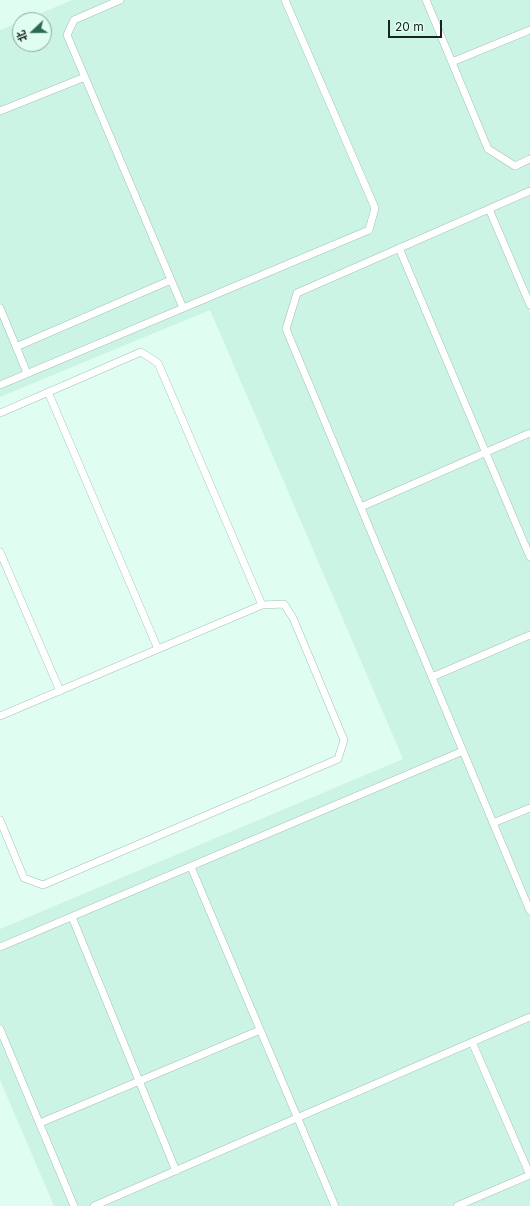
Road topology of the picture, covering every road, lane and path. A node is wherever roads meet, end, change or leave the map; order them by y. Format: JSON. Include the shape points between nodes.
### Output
{"nodes":[{"id":1,"x":120,"y":0,"type":"edge"},
{"id":2,"x":285,"y":0,"type":"edge"},
{"id":3,"x":426,"y":0,"type":"edge"},
{"id":4,"x":530,"y":30,"type":"edge"},
{"id":5,"x":452,"y":62,"type":"junction"},
{"id":6,"x":85,"y":77,"type":"junction"},
{"id":7,"x":0,"y":111,"type":"edge"},
{"id":8,"x":530,"y":160,"type":"edge"},
{"id":9,"x":530,"y":190,"type":"edge"},
{"id":10,"x":489,"y":209,"type":"junction"},
{"id":11,"x":399,"y":248,"type":"junction"},
{"id":12,"x":171,"y":280,"type":"junction"},
{"id":13,"x":530,"y":305,"type":"edge"},
{"id":14,"x":0,"y":308,"type":"edge"},
{"id":15,"x":183,"y":308,"type":"junction"},
{"id":16,"x":16,"y":347,"type":"junction"},
{"id":17,"x":27,"y":373,"type":"junction"},
{"id":18,"x":0,"y":384,"type":"edge"},
{"id":19,"x":48,"y":392,"type":"junction"},
{"id":20,"x":0,"y":413,"type":"edge"},
{"id":21,"x":530,"y":433,"type":"edge"},
{"id":22,"x":486,"y":453,"type":"junction"},
{"id":23,"x":361,"y":507,"type":"junction"},
{"id":24,"x":0,"y":552,"type":"edge"},
{"id":25,"x":530,"y":557,"type":"edge"},
{"id":26,"x":262,"y":605,"type":"junction"},
{"id":27,"x":530,"y":635,"type":"edge"},
{"id":28,"x":158,"y":649,"type":"junction"},
{"id":29,"x":432,"y":677,"type":"junction"},
{"id":30,"x":60,"y":691,"type":"junction"},
{"id":31,"x":0,"y":716,"type":"edge"},
{"id":32,"x":463,"y":751,"type":"junction"},
{"id":33,"x":530,"y":808,"type":"edge"},
{"id":34,"x":0,"y":820,"type":"edge"},
{"id":35,"x":493,"y":823,"type":"junction"},
{"id":36,"x":191,"y":867,"type":"junction"},
{"id":37,"x":530,"y":911,"type":"edge"},
{"id":38,"x":72,"y":917,"type":"junction"},
{"id":39,"x":0,"y":948,"type":"edge"},
{"id":40,"x":530,"y":1017,"type":"edge"},
{"id":41,"x":0,"y":1029,"type":"edge"},
{"id":42,"x":260,"y":1030,"type":"junction"},
{"id":43,"x":472,"y":1042,"type":"junction"},
{"id":44,"x":139,"y":1081,"type":"junction"},
{"id":45,"x":40,"y":1123,"type":"junction"},
{"id":46,"x":176,"y":1171,"type":"junction"},
{"id":47,"x":530,"y":1175,"type":"edge"},
{"id":48,"x":74,"y":1206,"type":"edge"},
{"id":49,"x":94,"y":1206,"type":"edge"},
{"id":50,"x":335,"y":1206,"type":"edge"},
{"id":51,"x":457,"y":1206,"type":"edge"}],
"edges":[{"from":1,"to":6,"type":"lane","via":[[74,20],[67,35]]},
{"from":2,"to":15,"type":"lane","via":[[375,208],[369,230]]},
{"from":3,"to":5,"type":"lane"},
{"from":4,"to":5,"type":"lane"},
{"from":5,"to":8,"type":"lane","via":[[488,149],[515,166]]},
{"from":6,"to":7,"type":"lane"},
{"from":6,"to":12,"type":"lane"},
{"from":9,"to":10,"type":"lane"},
{"from":10,"to":11,"type":"lane"},
{"from":10,"to":13,"type":"lane"},
{"from":11,"to":22,"type":"lane"},
{"from":11,"to":23,"type":"lane","via":[[296,293],[286,328]]},
{"from":12,"to":15,"type":"lane"},
{"from":12,"to":16,"type":"lane"},
{"from":14,"to":16,"type":"lane"},
{"from":15,"to":17,"type":"lane"},
{"from":16,"to":17,"type":"lane"},
{"from":17,"to":18,"type":"lane"},
{"from":19,"to":20,"type":"lane"},
{"from":19,"to":26,"type":"lane","via":[[141,352],[158,363]]},
{"from":19,"to":28,"type":"lane"},
{"from":21,"to":22,"type":"lane"},
{"from":22,"to":23,"type":"lane"},
{"from":22,"to":25,"type":"lane"},
{"from":23,"to":29,"type":"lane"},
{"from":24,"to":30,"type":"lane"},
{"from":26,"to":28,"type":"lane"},
{"from":26,"to":34,"type":"lane","via":[[284,604],[294,618],[344,740],[338,759],[43,885],[24,878]]},
{"from":27,"to":29,"type":"lane"},
{"from":28,"to":30,"type":"lane"},
{"from":29,"to":32,"type":"lane"},
{"from":30,"to":31,"type":"lane"},
{"from":32,"to":35,"type":"lane"},
{"from":32,"to":36,"type":"lane"},
{"from":33,"to":35,"type":"lane"},
{"from":35,"to":37,"type":"lane"},
{"from":36,"to":38,"type":"lane"},
{"from":36,"to":42,"type":"lane"},
{"from":38,"to":39,"type":"lane"},
{"from":38,"to":44,"type":"lane"},
{"from":40,"to":43,"type":"lane"},
{"from":41,"to":45,"type":"lane"},
{"from":42,"to":44,"type":"lane"},
{"from":42,"to":50,"type":"lane"},
{"from":43,"to":46,"type":"lane"},
{"from":43,"to":47,"type":"lane"},
{"from":44,"to":45,"type":"lane"},
{"from":44,"to":46,"type":"lane"},
{"from":45,"to":48,"type":"lane"},
{"from":46,"to":49,"type":"lane"},
{"from":47,"to":51,"type":"lane"}]}
